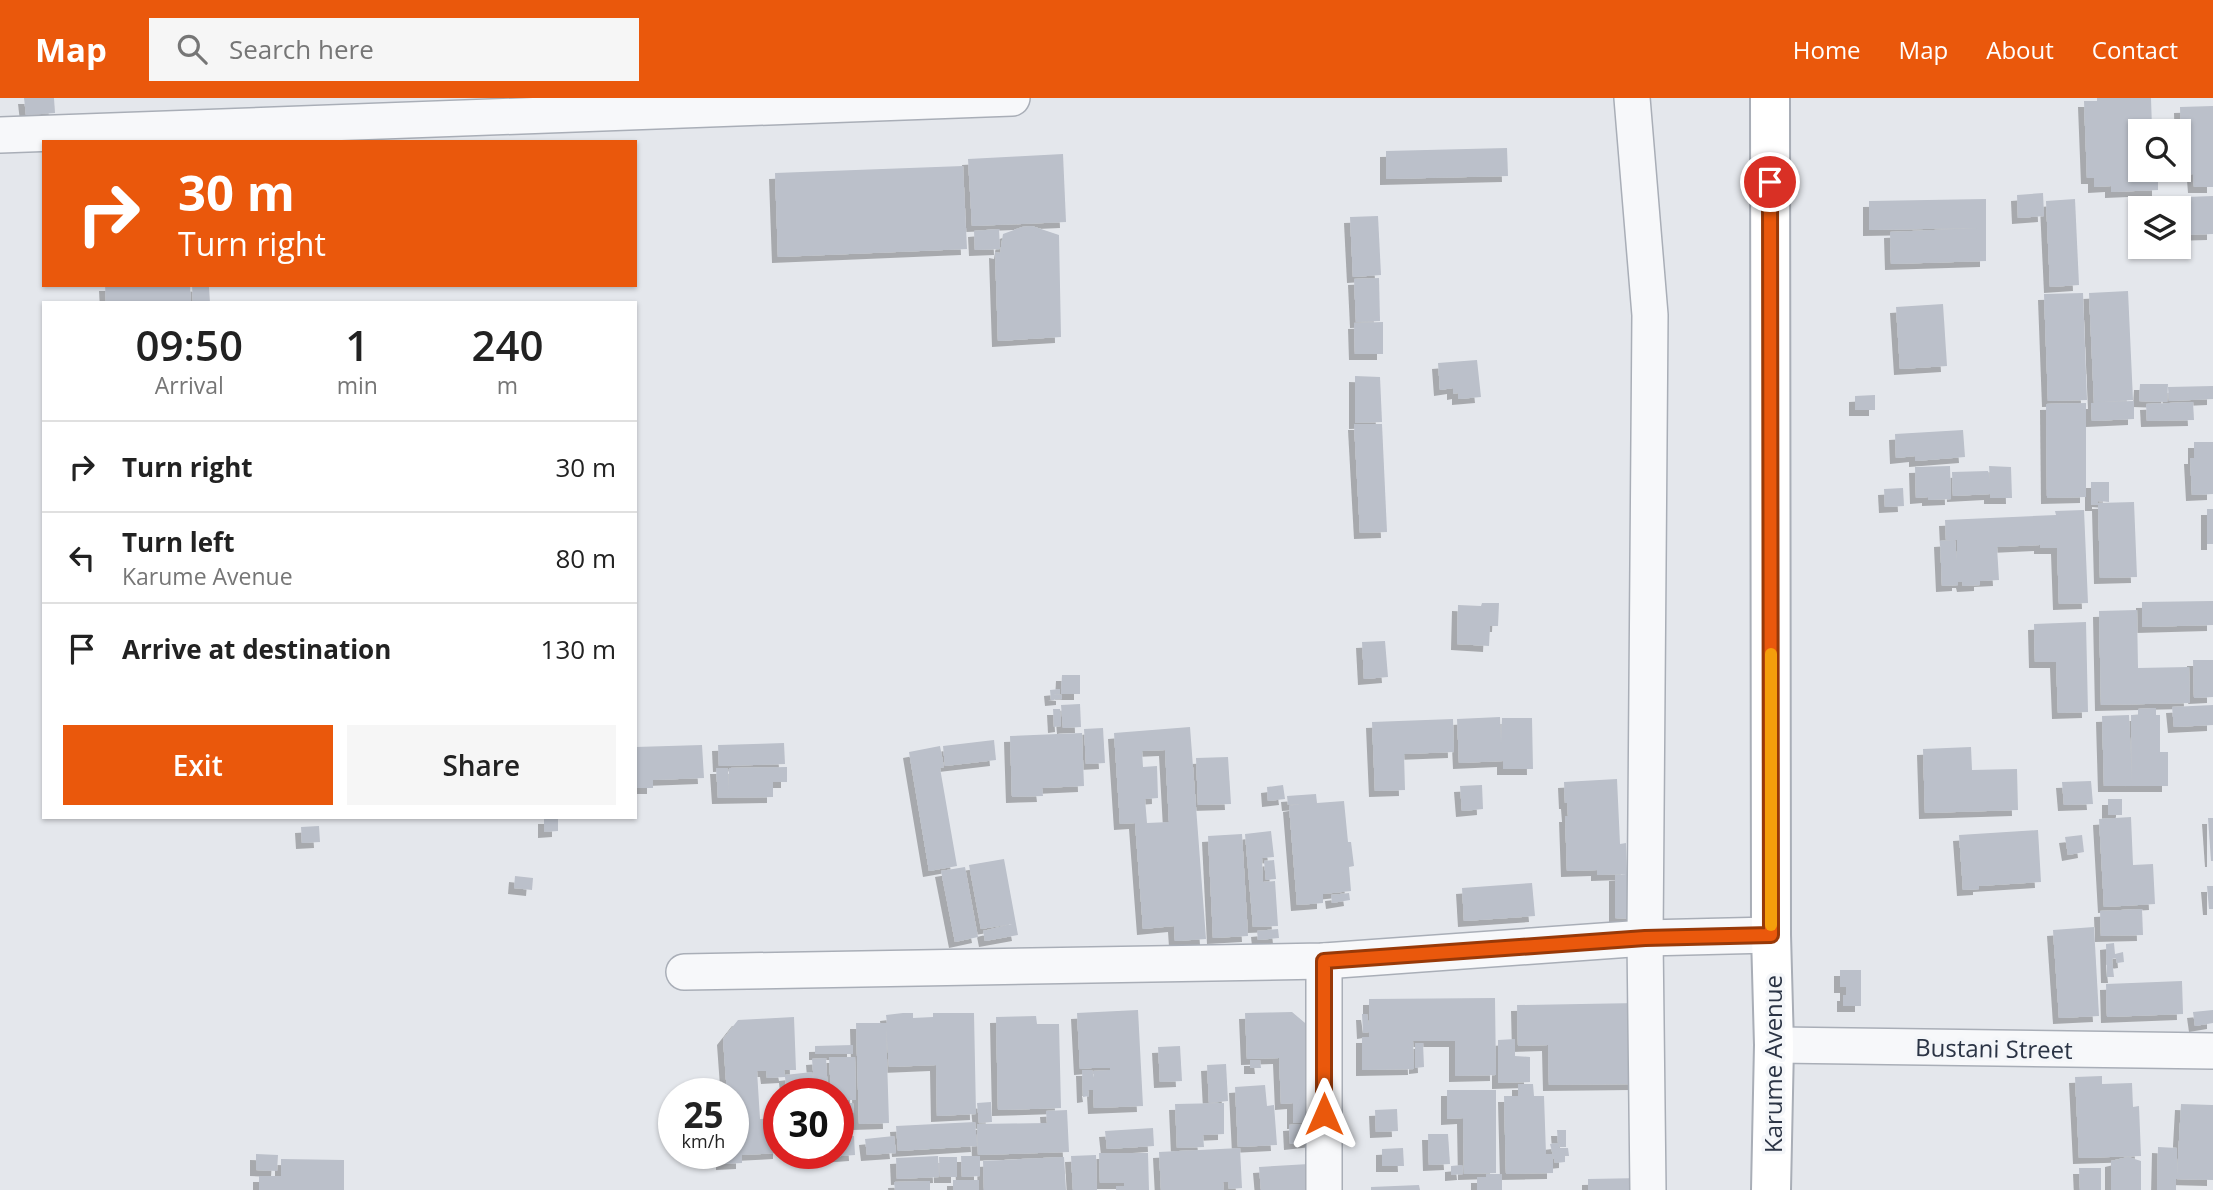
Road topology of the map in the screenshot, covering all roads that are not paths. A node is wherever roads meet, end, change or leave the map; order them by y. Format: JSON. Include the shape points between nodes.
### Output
{"nodes":[{"id":1,"x":1013,"y":98,"type":"edge"},
{"id":2,"x":1632,"y":98,"type":"edge"},
{"id":3,"x":1770,"y":98,"type":"edge"},
{"id":4,"x":0,"y":135,"type":"edge"},
{"id":5,"x":1756,"y":936,"type":"junction"},
{"id":6,"x":1645,"y":938,"type":"junction"},
{"id":7,"x":1324,"y":961,"type":"junction"},
{"id":8,"x":684,"y":972,"type":"dead end"},
{"id":9,"x":1774,"y":1045,"type":"junction"},
{"id":10,"x":2213,"y":1051,"type":"edge"},
{"id":11,"x":1324,"y":1190,"type":"edge"},
{"id":12,"x":1648,"y":1190,"type":"edge"},
{"id":13,"x":1771,"y":1190,"type":"edge"}],
"edges":[{"from":1,"to":4,"type":"street"},
{"from":2,"to":6,"type":"street","via":[[1650,315]]},
{"from":3,"to":5,"type":"main road","name":"Karume Avenue"},
{"from":5,"to":6,"type":"street"},
{"from":5,"to":9,"type":"main road","name":"Karume Avenue"},
{"from":6,"to":7,"type":"street"},
{"from":6,"to":12,"type":"street"},
{"from":7,"to":8,"type":"street"},
{"from":7,"to":11,"type":"street"},
{"from":9,"to":10,"type":"street","name":"Bustani Street"},
{"from":9,"to":13,"type":"main road","name":"Karume Avenue"}]}
